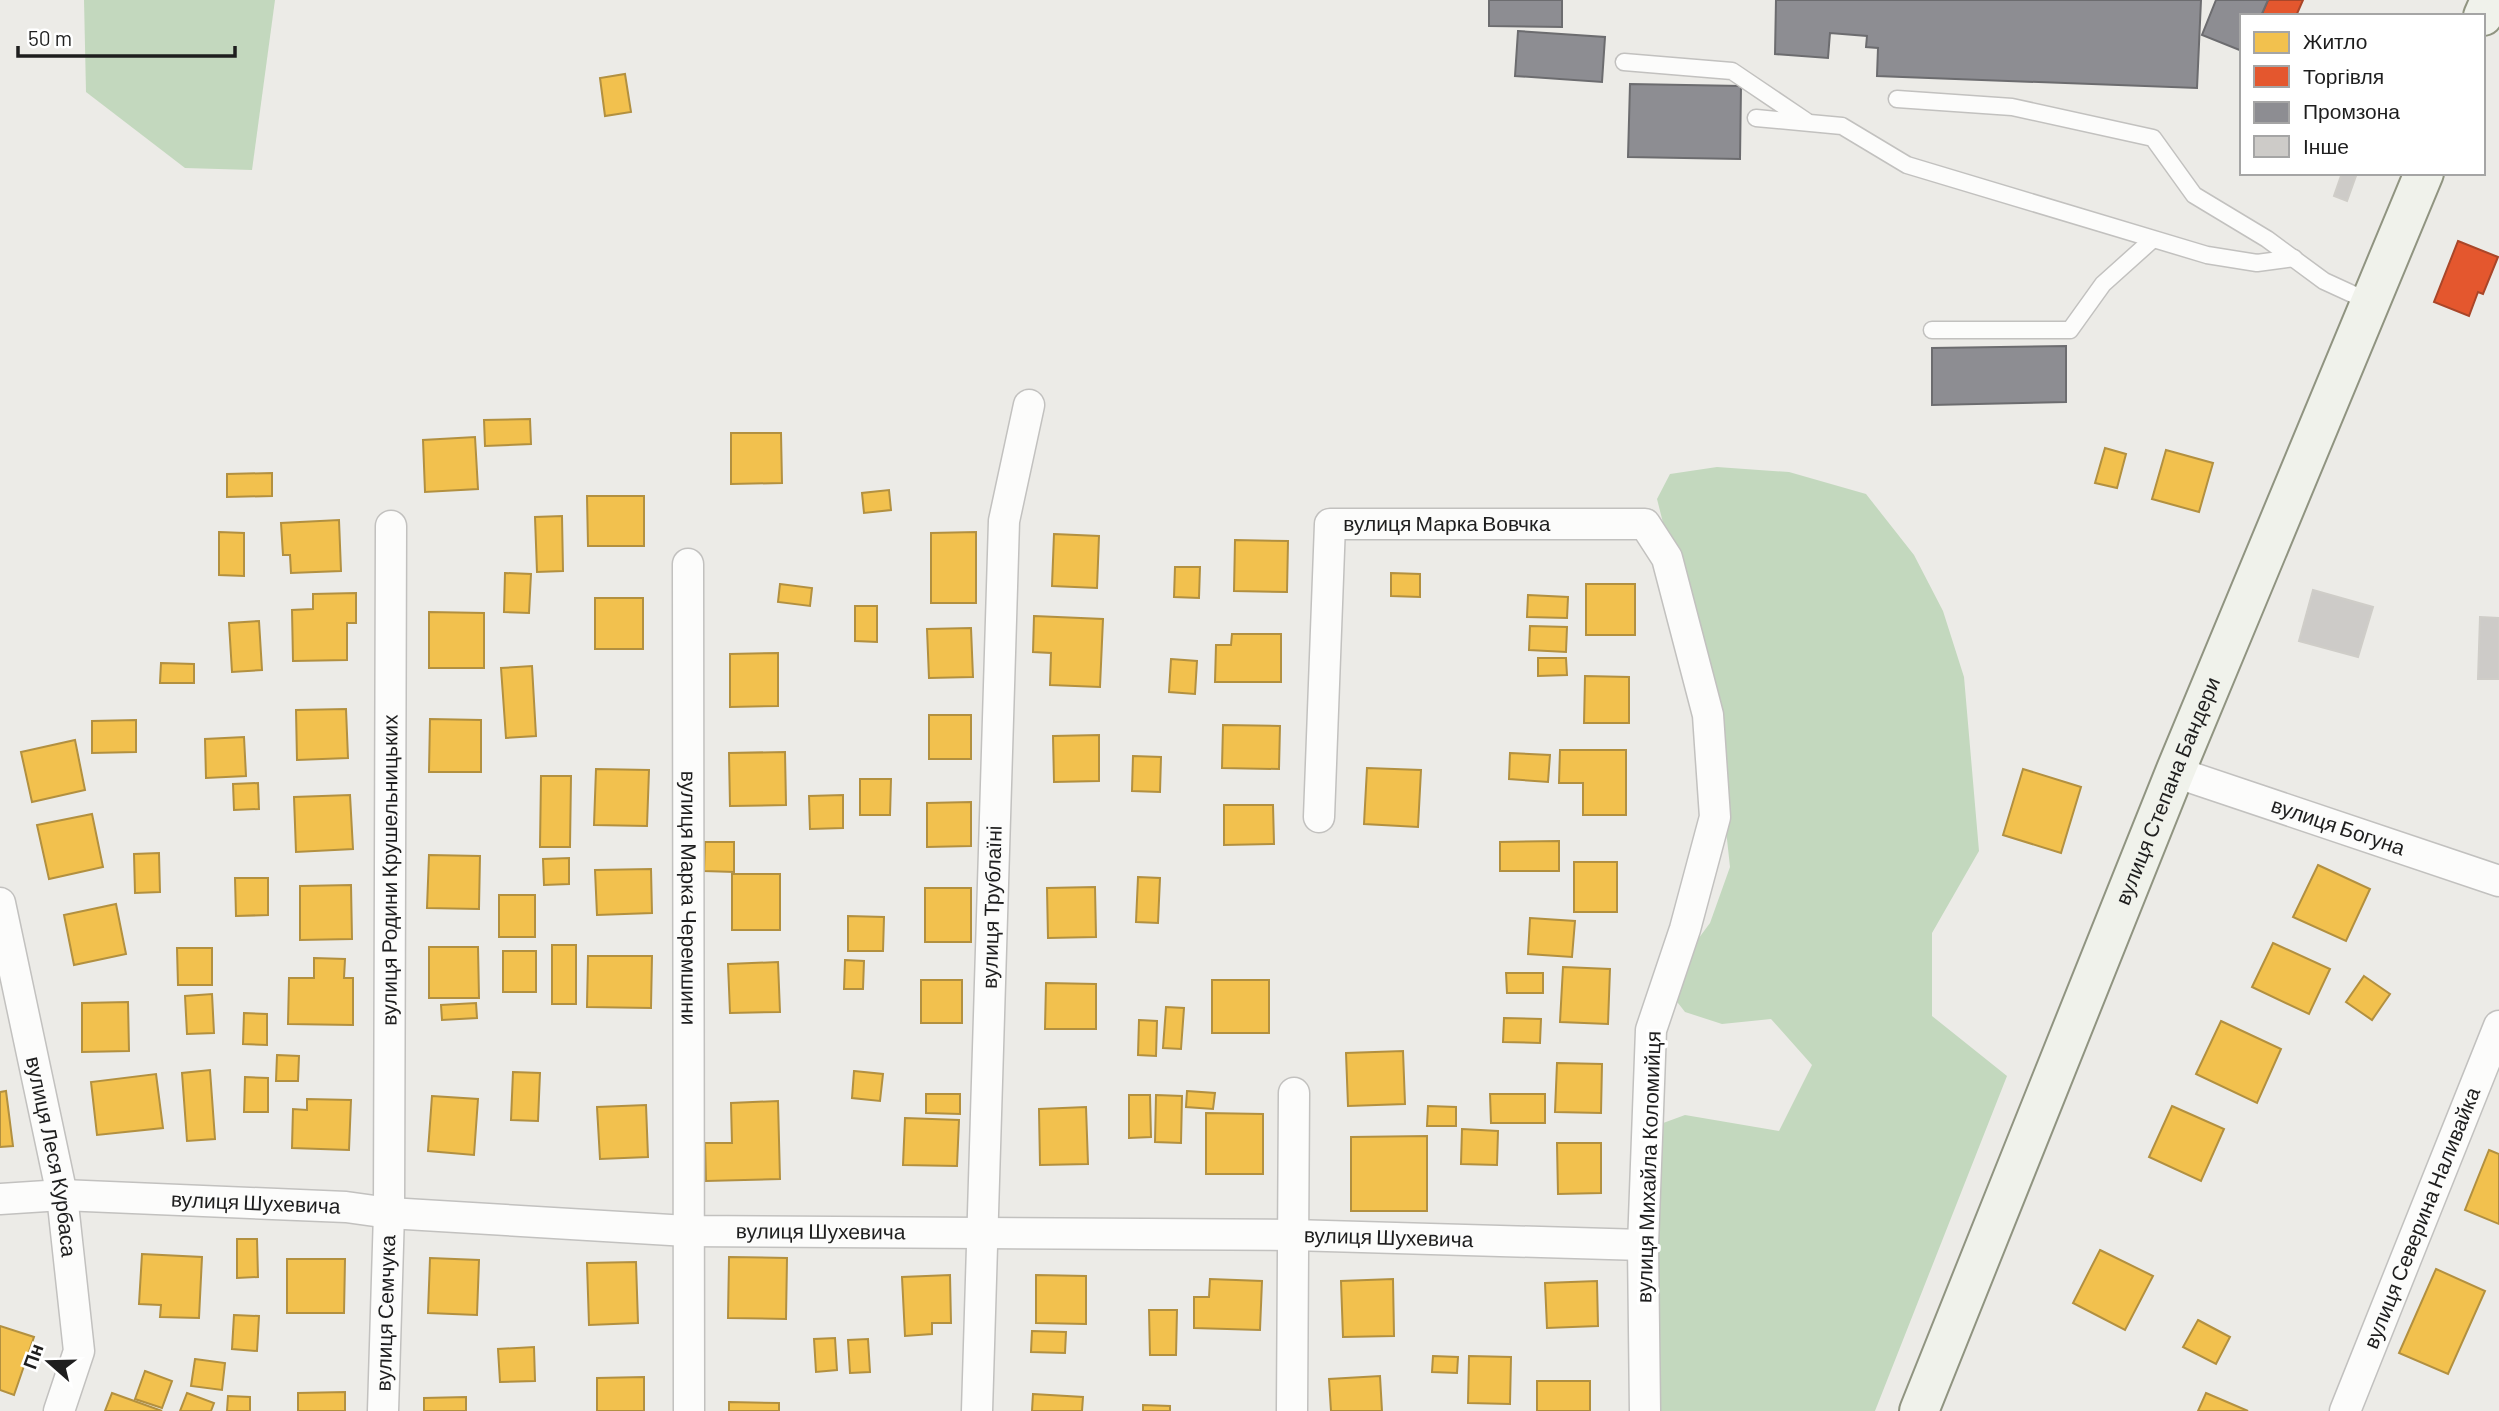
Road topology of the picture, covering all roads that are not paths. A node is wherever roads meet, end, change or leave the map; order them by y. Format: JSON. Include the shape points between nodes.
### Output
{"nodes":[{"id":1,"x":1624,"y":62,"type":"dead end"},
{"id":2,"x":1897,"y":99,"type":"dead end"},
{"id":3,"x":1756,"y":118,"type":"dead end"},
{"id":4,"x":1809,"y":123,"type":"junction"},
{"id":5,"x":2423,"y":175,"type":"edge"},
{"id":6,"x":2152,"y":240,"type":"junction"},
{"id":7,"x":2294,"y":258,"type":"junction"},
{"id":8,"x":2372,"y":303,"type":"junction"},
{"id":9,"x":1931,"y":330,"type":"dead end"},
{"id":10,"x":1029,"y":405,"type":"dead end"},
{"id":11,"x":1646,"y":524,"type":"joint"},
{"id":12,"x":391,"y":526,"type":"dead end"},
{"id":13,"x":688,"y":564,"type":"dead end"},
{"id":14,"x":2175,"y":772,"type":"junction"},
{"id":15,"x":1319,"y":817,"type":"dead end"},
{"id":16,"x":2499,"y":881,"type":"edge"},
{"id":17,"x":0,"y":904,"type":"edge"},
{"id":18,"x":2499,"y":1026,"type":"edge"},
{"id":19,"x":1294,"y":1093,"type":"dead end"},
{"id":20,"x":62,"y":1195,"type":"junction"},
{"id":21,"x":0,"y":1199,"type":"edge"},
{"id":22,"x":389,"y":1213,"type":"junction"},
{"id":23,"x":687,"y":1231,"type":"junction"},
{"id":24,"x":980,"y":1233,"type":"junction"},
{"id":25,"x":1292,"y":1236,"type":"junction"},
{"id":26,"x":1643,"y":1245,"type":"junction"},
{"id":27,"x":58,"y":1411,"type":"edge"},
{"id":28,"x":383,"y":1411,"type":"edge"},
{"id":29,"x":689,"y":1411,"type":"edge"},
{"id":30,"x":977,"y":1411,"type":"edge"},
{"id":31,"x":1292,"y":1411,"type":"edge"},
{"id":32,"x":1645,"y":1411,"type":"edge"},
{"id":33,"x":1919,"y":1411,"type":"edge"},
{"id":34,"x":2345,"y":1411,"type":"edge"}],
"edges":[{"from":1,"to":4,"type":"lane","via":[[1732,71]]},
{"from":2,"to":7,"type":"lane","via":[[2012,107],[2153,138],[2194,195]]},
{"from":3,"to":4,"type":"lane"},
{"from":4,"to":6,"type":"lane","via":[[1842,126],[1906,165]]},
{"from":5,"to":8,"type":"main road","name":"вулиця Степана Бандери"},
{"from":6,"to":7,"type":"lane","via":[[2207,256],[2257,263]]},
{"from":6,"to":9,"type":"lane","via":[[2104,284],[2070,330]]},
{"from":7,"to":8,"type":"lane","via":[[2324,281]]},
{"from":8,"to":14,"type":"main road","name":"вулиця Степана Бандери"},
{"from":10,"to":24,"type":"street","name":"вулиця Трублаїні","via":[[1004,521]]},
{"from":11,"to":15,"type":"street","name":"вулиця Марка Вовчка","via":[[1330,524]]},
{"from":11,"to":26,"type":"street","name":"вулиця Михайла Коломийця","via":[[1667,558],[1708,715],[1715,817],[1651,1030]]},
{"from":12,"to":22,"type":"street","name":"вулиця Родини Крушельницьких"},
{"from":13,"to":23,"type":"street","name":"вулиця Марка Черемшини"},
{"from":14,"to":16,"type":"street","name":"вулиця Богуна"},
{"from":14,"to":33,"type":"main road","name":"вулиця Степана Бандери"},
{"from":17,"to":20,"type":"street","name":"вулиця Леся Курбаса"},
{"from":18,"to":34,"type":"street","name":"вулиця Северина Наливайка"},
{"from":19,"to":25,"type":"street"},
{"from":20,"to":21,"type":"street","name":"вулиця Шухевича"},
{"from":20,"to":22,"type":"street","name":"вулиця Шухевича"},
{"from":20,"to":27,"type":"street","name":"вулиця Леся Курбаса","via":[[79,1351]]},
{"from":22,"to":23,"type":"street","name":"вулиця Шухевича"},
{"from":22,"to":28,"type":"street","name":"вулиця Семчука"},
{"from":23,"to":24,"type":"street","name":"вулиця Шухевича"},
{"from":23,"to":29,"type":"street","name":"вулиця Марка Черемшини"},
{"from":24,"to":25,"type":"street","name":"вулиця Шухевича"},
{"from":24,"to":30,"type":"street","name":"вулиця Трублаїні"},
{"from":25,"to":26,"type":"street","name":"вулиця Шухевича"},
{"from":25,"to":31,"type":"street"},
{"from":26,"to":32,"type":"street","name":"вулиця Михайла Коломийця"}]}
